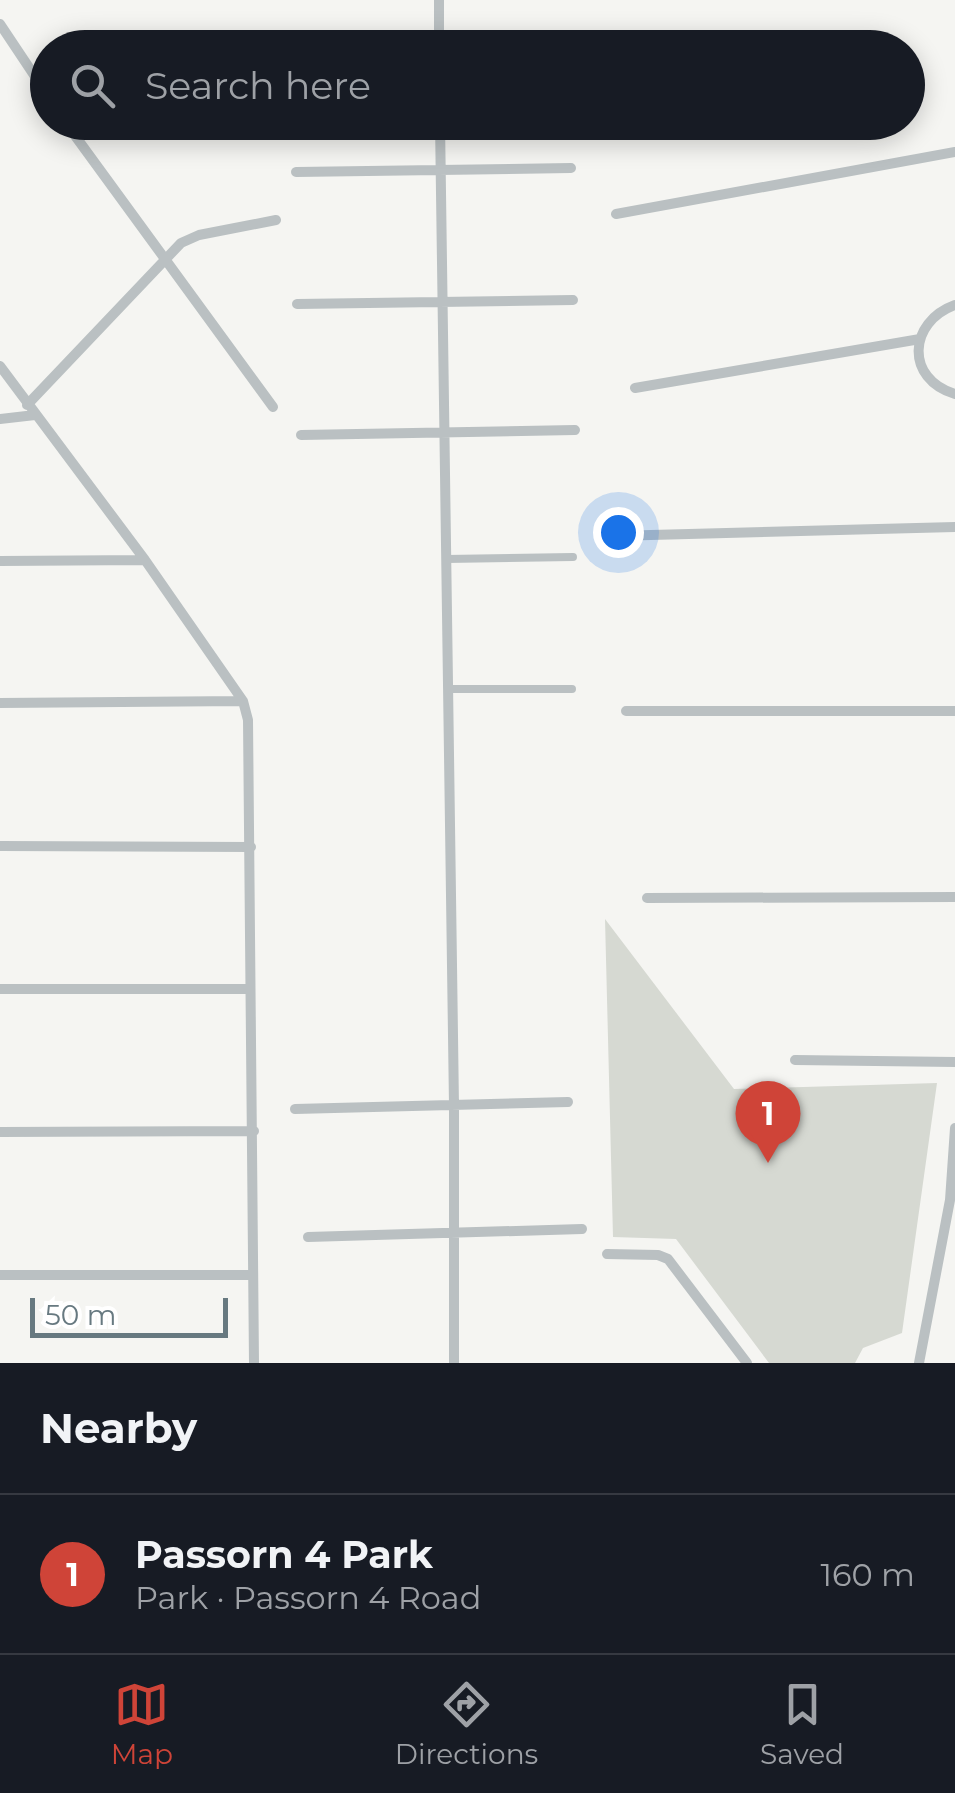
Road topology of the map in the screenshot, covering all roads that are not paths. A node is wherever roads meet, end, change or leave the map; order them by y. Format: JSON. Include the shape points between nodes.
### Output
{"nodes":[{"id":1,"x":439,"y":0,"type":"edge"},
{"id":2,"x":0,"y":24,"type":"edge"},
{"id":3,"x":439,"y":30,"type":"edge"},
{"id":4,"x":30,"y":69,"type":"edge"},
{"id":5,"x":78,"y":140,"type":"edge"},
{"id":6,"x":440,"y":140,"type":"edge"},
{"id":7,"x":955,"y":152,"type":"edge"},
{"id":8,"x":571,"y":168,"type":"dead end"},
{"id":9,"x":441,"y":169,"type":"junction"},
{"id":10,"x":296,"y":172,"type":"dead end"},
{"id":11,"x":616,"y":214,"type":"dead end"},
{"id":12,"x":276,"y":220,"type":"dead end"},
{"id":13,"x":165,"y":258,"type":"junction"},
{"id":14,"x":573,"y":300,"type":"dead end"},
{"id":15,"x":441,"y":301,"type":"junction"},
{"id":16,"x":297,"y":304,"type":"dead end"},
{"id":17,"x":955,"y":306,"type":"edge"},
{"id":18,"x":920,"y":339,"type":"junction"},
{"id":19,"x":0,"y":366,"type":"edge"},
{"id":20,"x":636,"y":388,"type":"dead end"},
{"id":21,"x":955,"y":394,"type":"edge"},
{"id":22,"x":273,"y":407,"type":"dead end"},
{"id":23,"x":31,"y":410,"type":"junction"},
{"id":24,"x":0,"y":419,"type":"edge"},
{"id":25,"x":575,"y":430,"type":"dead end"},
{"id":26,"x":445,"y":433,"type":"junction"},
{"id":27,"x":301,"y":435,"type":"dead end"},
{"id":28,"x":955,"y":527,"type":"edge"},
{"id":29,"x":613,"y":536,"type":"dead end"},
{"id":30,"x":573,"y":557,"type":"dead end"},
{"id":31,"x":446,"y":559,"type":"junction"},
{"id":32,"x":0,"y":560,"type":"edge"},
{"id":33,"x":145,"y":560,"type":"junction"},
{"id":34,"x":449,"y":689,"type":"junction"},
{"id":35,"x":572,"y":690,"type":"dead end"},
{"id":36,"x":243,"y":701,"type":"junction"},
{"id":37,"x":0,"y":703,"type":"edge"},
{"id":38,"x":955,"y":710,"type":"edge"},
{"id":39,"x":626,"y":712,"type":"dead end"},
{"id":40,"x":0,"y":846,"type":"edge"},
{"id":41,"x":250,"y":847,"type":"junction"},
{"id":42,"x":955,"y":897,"type":"edge"},
{"id":43,"x":647,"y":898,"type":"dead end"},
{"id":44,"x":0,"y":988,"type":"edge"},
{"id":45,"x":250,"y":989,"type":"junction"},
{"id":46,"x":795,"y":1060,"type":"dead end"},
{"id":47,"x":955,"y":1062,"type":"edge"},
{"id":48,"x":568,"y":1102,"type":"dead end"},
{"id":49,"x":454,"y":1106,"type":"junction"},
{"id":50,"x":295,"y":1109,"type":"dead end"},
{"id":51,"x":955,"y":1128,"type":"edge"},
{"id":52,"x":254,"y":1131,"type":"junction"},
{"id":53,"x":0,"y":1132,"type":"edge"},
{"id":54,"x":952,"y":1200,"type":"edge"},
{"id":55,"x":582,"y":1230,"type":"dead end"},
{"id":56,"x":455,"y":1234,"type":"junction"},
{"id":57,"x":308,"y":1237,"type":"dead end"},
{"id":58,"x":607,"y":1254,"type":"dead end"},
{"id":59,"x":0,"y":1274,"type":"edge"},
{"id":60,"x":253,"y":1274,"type":"junction"},
{"id":61,"x":254,"y":1363,"type":"edge"},
{"id":62,"x":454,"y":1363,"type":"edge"},
{"id":63,"x":747,"y":1363,"type":"edge"},
{"id":64,"x":919,"y":1363,"type":"edge"}],
"edges":[{"from":1,"to":3,"type":"street"},
{"from":2,"to":4,"type":"street"},
{"from":5,"to":13,"type":"street"},
{"from":6,"to":9,"type":"street"},
{"from":7,"to":11,"type":"street"},
{"from":8,"to":9,"type":"street"},
{"from":9,"to":10,"type":"street"},
{"from":9,"to":15,"type":"street"},
{"from":12,"to":13,"type":"street","via":[[190,237]]},
{"from":13,"to":22,"type":"street"},
{"from":13,"to":23,"type":"street"},
{"from":14,"to":15,"type":"street"},
{"from":15,"to":16,"type":"street"},
{"from":15,"to":26,"type":"street"},
{"from":17,"to":18,"type":"street","via":[[931,318]]},
{"from":18,"to":20,"type":"street"},
{"from":18,"to":21,"type":"street","via":[[922,369]]},
{"from":19,"to":23,"type":"street"},
{"from":23,"to":24,"type":"street"},
{"from":23,"to":33,"type":"street"},
{"from":25,"to":26,"type":"street"},
{"from":26,"to":27,"type":"street"},
{"from":26,"to":31,"type":"street"},
{"from":28,"to":29,"type":"street"},
{"from":30,"to":31,"type":"lane"},
{"from":31,"to":34,"type":"street"},
{"from":32,"to":33,"type":"street"},
{"from":33,"to":36,"type":"street"},
{"from":34,"to":35,"type":"lane"},
{"from":34,"to":49,"type":"street"},
{"from":36,"to":37,"type":"street"},
{"from":36,"to":41,"type":"street","via":[[250,736]]},
{"from":38,"to":39,"type":"street"},
{"from":40,"to":41,"type":"street"},
{"from":41,"to":45,"type":"street"},
{"from":42,"to":43,"type":"street"},
{"from":44,"to":45,"type":"street"},
{"from":45,"to":52,"type":"street"},
{"from":46,"to":47,"type":"street"},
{"from":48,"to":49,"type":"street"},
{"from":49,"to":50,"type":"street"},
{"from":49,"to":56,"type":"street"},
{"from":51,"to":54,"type":"street"},
{"from":52,"to":53,"type":"street"},
{"from":52,"to":60,"type":"street"},
{"from":54,"to":64,"type":"street"},
{"from":55,"to":56,"type":"street"},
{"from":56,"to":57,"type":"street"},
{"from":56,"to":62,"type":"street"},
{"from":58,"to":63,"type":"street","via":[[668,1259]]},
{"from":59,"to":60,"type":"street"},
{"from":60,"to":61,"type":"street"}]}
